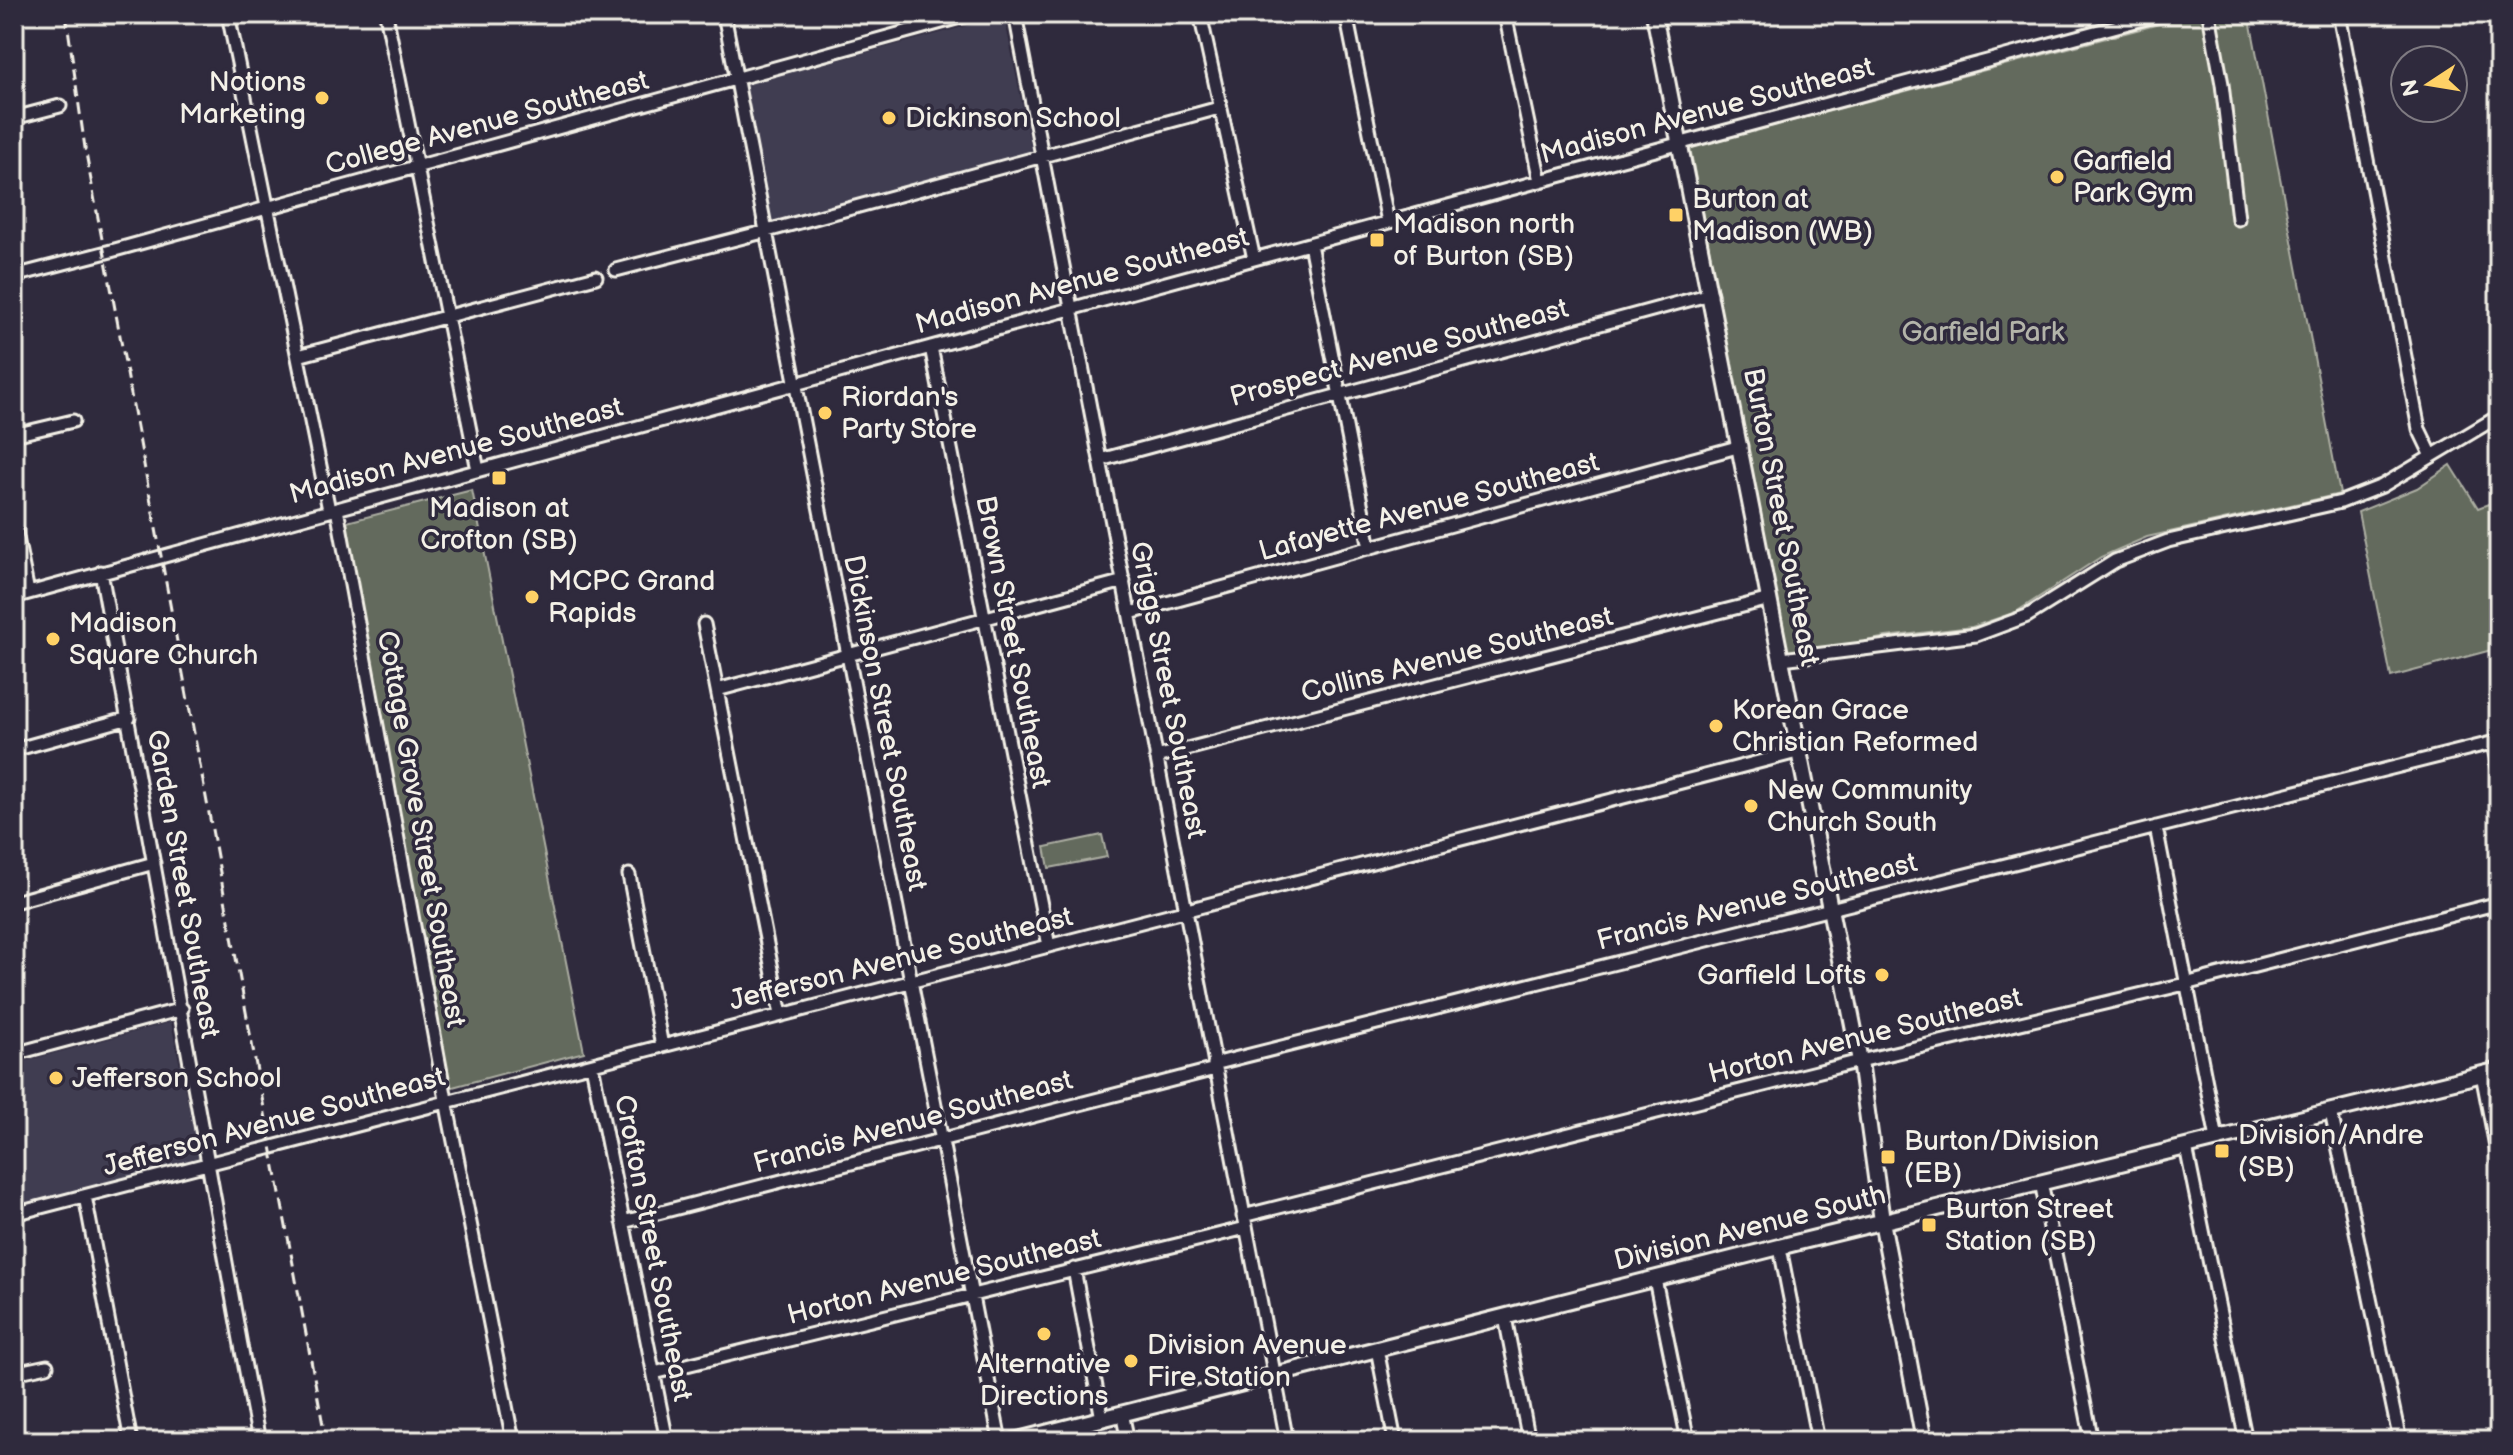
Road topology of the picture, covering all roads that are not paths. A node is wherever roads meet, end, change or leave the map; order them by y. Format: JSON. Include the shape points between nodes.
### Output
{"nodes":[{"id":1,"x":228,"y":14,"type":"edge"},
{"id":2,"x":386,"y":14,"type":"edge"},
{"id":3,"x":724,"y":14,"type":"edge"},
{"id":4,"x":971,"y":14,"type":"edge"},
{"id":5,"x":1015,"y":14,"type":"edge"},
{"id":6,"x":1200,"y":14,"type":"edge"},
{"id":7,"x":1346,"y":14,"type":"edge"},
{"id":8,"x":1505,"y":14,"type":"edge"},
{"id":9,"x":1654,"y":14,"type":"edge"},
{"id":10,"x":2162,"y":14,"type":"edge"},
{"id":11,"x":2209,"y":14,"type":"edge"},
{"id":12,"x":2339,"y":14,"type":"edge"},
{"id":13,"x":736,"y":80,"type":"junction"},
{"id":14,"x":60,"y":106,"type":"dead end"},
{"id":15,"x":1219,"y":108,"type":"junction"},
{"id":16,"x":14,"y":118,"type":"edge"},
{"id":17,"x":1681,"y":143,"type":"junction"},
{"id":18,"x":1043,"y":157,"type":"junction"},
{"id":19,"x":416,"y":167,"type":"junction"},
{"id":20,"x":1540,"y":181,"type":"junction"},
{"id":21,"x":268,"y":208,"type":"junction"},
{"id":22,"x":2238,"y":219,"type":"dead end"},
{"id":23,"x":1388,"y":222,"type":"junction"},
{"id":24,"x":767,"y":231,"type":"junction"},
{"id":25,"x":1310,"y":244,"type":"junction"},
{"id":26,"x":1254,"y":259,"type":"junction"},
{"id":27,"x":616,"y":270,"type":"dead end"},
{"id":28,"x":14,"y":276,"type":"edge"},
{"id":29,"x":596,"y":277,"type":"dead end"},
{"id":30,"x":1711,"y":294,"type":"junction"},
{"id":31,"x":1073,"y":310,"type":"junction"},
{"id":32,"x":447,"y":317,"type":"junction"},
{"id":33,"x":931,"y":347,"type":"junction"},
{"id":34,"x":298,"y":356,"type":"junction"},
{"id":35,"x":793,"y":383,"type":"junction"},
{"id":36,"x":1338,"y":395,"type":"junction"},
{"id":37,"x":2499,"y":416,"type":"edge"},
{"id":38,"x":73,"y":421,"type":"dead end"},
{"id":39,"x":14,"y":435,"type":"edge"},
{"id":40,"x":1741,"y":446,"type":"junction"},
{"id":41,"x":2431,"y":454,"type":"junction"},
{"id":42,"x":1100,"y":460,"type":"junction"},
{"id":43,"x":478,"y":470,"type":"junction"},
{"id":44,"x":333,"y":510,"type":"junction"},
{"id":45,"x":14,"y":523,"type":"edge"},
{"id":46,"x":1370,"y":548,"type":"junction"},
{"id":47,"x":101,"y":572,"type":"junction"},
{"id":48,"x":1124,"y":581,"type":"junction"},
{"id":49,"x":28,"y":592,"type":"junction"},
{"id":50,"x":14,"y":597,"type":"edge"},
{"id":51,"x":1770,"y":599,"type":"junction"},
{"id":52,"x":1130,"y":613,"type":"junction"},
{"id":53,"x":983,"y":620,"type":"junction"},
{"id":54,"x":704,"y":624,"type":"dead end"},
{"id":55,"x":848,"y":654,"type":"junction"},
{"id":56,"x":1782,"y":659,"type":"junction"},
{"id":57,"x":717,"y":690,"type":"junction"},
{"id":58,"x":129,"y":718,"type":"junction"},
{"id":59,"x":2496,"y":742,"type":"edge"},
{"id":60,"x":14,"y":750,"type":"edge"},
{"id":61,"x":1801,"y":751,"type":"junction"},
{"id":62,"x":1156,"y":757,"type":"junction"},
{"id":63,"x":2499,"y":772,"type":"edge"},
{"id":64,"x":2156,"y":827,"type":"junction"},
{"id":65,"x":154,"y":863,"type":"junction"},
{"id":66,"x":629,"y":875,"type":"dead end"},
{"id":67,"x":14,"y":902,"type":"edge"},
{"id":68,"x":2499,"y":903,"type":"edge"},
{"id":69,"x":1830,"y":907,"type":"junction"},
{"id":70,"x":1185,"y":912,"type":"junction"},
{"id":71,"x":1049,"y":946,"type":"junction"},
{"id":72,"x":910,"y":982,"type":"junction"},
{"id":73,"x":2185,"y":984,"type":"junction"},
{"id":74,"x":182,"y":1009,"type":"junction"},
{"id":75,"x":781,"y":1015,"type":"junction"},
{"id":76,"x":662,"y":1046,"type":"junction"},
{"id":77,"x":14,"y":1054,"type":"edge"},
{"id":78,"x":1860,"y":1061,"type":"junction"},
{"id":79,"x":592,"y":1065,"type":"junction"},
{"id":80,"x":1215,"y":1067,"type":"junction"},
{"id":81,"x":2499,"y":1070,"type":"edge"},
{"id":82,"x":2482,"y":1074,"type":"junction"},
{"id":83,"x":446,"y":1102,"type":"junction"},
{"id":84,"x":2331,"y":1112,"type":"junction"},
{"id":85,"x":940,"y":1139,"type":"junction"},
{"id":86,"x":2217,"y":1139,"type":"junction"},
{"id":87,"x":2186,"y":1147,"type":"junction"},
{"id":88,"x":2499,"y":1162,"type":"edge"},
{"id":89,"x":206,"y":1164,"type":"junction"},
{"id":90,"x":2041,"y":1182,"type":"junction"},
{"id":91,"x":85,"y":1196,"type":"junction"},
{"id":92,"x":14,"y":1214,"type":"edge"},
{"id":93,"x":1882,"y":1221,"type":"junction"},
{"id":94,"x":623,"y":1222,"type":"junction"},
{"id":95,"x":1244,"y":1222,"type":"junction"},
{"id":96,"x":1780,"y":1248,"type":"junction"},
{"id":97,"x":1074,"y":1269,"type":"junction"},
{"id":98,"x":1655,"y":1279,"type":"junction"},
{"id":99,"x":971,"y":1296,"type":"junction"},
{"id":100,"x":1505,"y":1317,"type":"junction"},
{"id":101,"x":1377,"y":1349,"type":"junction"},
{"id":102,"x":47,"y":1366,"type":"dead end"},
{"id":103,"x":14,"y":1373,"type":"edge"},
{"id":104,"x":654,"y":1373,"type":"junction"},
{"id":105,"x":1274,"y":1375,"type":"junction"},
{"id":106,"x":1122,"y":1413,"type":"junction"},
{"id":107,"x":1102,"y":1419,"type":"junction"},
{"id":108,"x":131,"y":1441,"type":"edge"},
{"id":109,"x":259,"y":1441,"type":"edge"},
{"id":110,"x":513,"y":1441,"type":"edge"},
{"id":111,"x":667,"y":1441,"type":"edge"},
{"id":112,"x":1000,"y":1441,"type":"edge"},
{"id":113,"x":1014,"y":1441,"type":"edge"},
{"id":114,"x":1128,"y":1441,"type":"edge"},
{"id":115,"x":1287,"y":1441,"type":"edge"},
{"id":116,"x":1395,"y":1441,"type":"edge"},
{"id":117,"x":1529,"y":1441,"type":"edge"},
{"id":118,"x":1688,"y":1441,"type":"edge"},
{"id":119,"x":1818,"y":1441,"type":"edge"},
{"id":120,"x":1924,"y":1441,"type":"edge"},
{"id":121,"x":2092,"y":1441,"type":"edge"},
{"id":122,"x":2246,"y":1441,"type":"edge"},
{"id":123,"x":2400,"y":1441,"type":"edge"}],
"edges":[{"from":1,"to":21,"type":"street","name":"Cottage Grove Street Southeast"},
{"from":2,"to":19,"type":"street"},
{"from":3,"to":13,"type":"street","name":"Dickinson Street Southeast"},
{"from":4,"to":13,"type":"street","name":"College Avenue Southeast"},
{"from":5,"to":18,"type":"street","name":"Griggs Street Southeast"},
{"from":6,"to":15,"type":"street"},
{"from":7,"to":23,"type":"street"},
{"from":8,"to":20,"type":"street"},
{"from":9,"to":17,"type":"main road","name":"Burton Street Southeast"},
{"from":10,"to":17,"type":"street","name":"Madison Avenue Southeast"},
{"from":11,"to":22,"type":"street"},
{"from":12,"to":41,"type":"street","via":[[2419,429]]},
{"from":13,"to":19,"type":"street","name":"College Avenue Southeast"},
{"from":13,"to":24,"type":"street","name":"Dickinson Street Southeast"},
{"from":14,"to":16,"type":"street"},
{"from":15,"to":18,"type":"street"},
{"from":15,"to":26,"type":"street"},
{"from":17,"to":20,"type":"street","name":"Madison Avenue Southeast"},
{"from":17,"to":30,"type":"main road","name":"Burton Street Southeast"},
{"from":18,"to":24,"type":"street"},
{"from":18,"to":31,"type":"street","name":"Griggs Street Southeast"},
{"from":19,"to":21,"type":"street","name":"College Avenue Southeast"},
{"from":19,"to":32,"type":"street"},
{"from":20,"to":23,"type":"street","name":"Madison Avenue Southeast"},
{"from":21,"to":28,"type":"street","name":"College Avenue Southeast"},
{"from":21,"to":34,"type":"street","name":"Cottage Grove Street Southeast"},
{"from":23,"to":25,"type":"street","name":"Madison Avenue Southeast"},
{"from":24,"to":27,"type":"street"},
{"from":24,"to":35,"type":"street","name":"Dickinson Street Southeast"},
{"from":25,"to":26,"type":"street","name":"Madison Avenue Southeast"},
{"from":25,"to":36,"type":"street"},
{"from":26,"to":31,"type":"street","name":"Madison Avenue Southeast"},
{"from":29,"to":32,"type":"street"},
{"from":30,"to":36,"type":"street","name":"Prospect Avenue Southeast"},
{"from":30,"to":40,"type":"main road","name":"Burton Street Southeast"},
{"from":31,"to":33,"type":"street","name":"Madison Avenue Southeast"},
{"from":31,"to":42,"type":"street","name":"Griggs Street Southeast"},
{"from":32,"to":34,"type":"street"},
{"from":32,"to":43,"type":"street"},
{"from":33,"to":35,"type":"street","name":"Madison Avenue Southeast"},
{"from":33,"to":53,"type":"street","name":"Brown Street Southeast"},
{"from":34,"to":44,"type":"street","name":"Cottage Grove Street Southeast"},
{"from":35,"to":43,"type":"street","name":"Madison Avenue Southeast"},
{"from":35,"to":55,"type":"street","name":"Dickinson Street Southeast"},
{"from":36,"to":42,"type":"street","name":"Prospect Avenue Southeast"},
{"from":36,"to":46,"type":"street"},
{"from":37,"to":41,"type":"street"},
{"from":38,"to":39,"type":"street"},
{"from":40,"to":46,"type":"street","name":"Lafayette Avenue Southeast"},
{"from":40,"to":51,"type":"main road","name":"Burton Street Southeast"},
{"from":41,"to":56,"type":"street","via":[[2382,486],[2341,502],[2177,539],[2115,561],[2027,616],[1976,635]]},
{"from":42,"to":48,"type":"street","name":"Griggs Street Southeast"},
{"from":43,"to":44,"type":"street","name":"Madison Avenue Southeast"},
{"from":44,"to":47,"type":"street","name":"Madison Avenue Southeast"},
{"from":44,"to":83,"type":"street","name":"Cottage Grove Street Southeast"},
{"from":45,"to":49,"type":"street"},
{"from":46,"to":52,"type":"street","name":"Lafayette Avenue Southeast"},
{"from":47,"to":49,"type":"street","name":"Madison Avenue Southeast"},
{"from":47,"to":58,"type":"street","name":"Garden Street Southeast"},
{"from":48,"to":52,"type":"street","name":"Griggs Street Southeast"},
{"from":48,"to":53,"type":"street"},
{"from":49,"to":50,"type":"street","name":"Madison Avenue Southeast"},
{"from":51,"to":56,"type":"main road","name":"Burton Street Southeast"},
{"from":51,"to":62,"type":"street","name":"Collins Avenue Southeast"},
{"from":52,"to":62,"type":"street","name":"Griggs Street Southeast"},
{"from":53,"to":55,"type":"street"},
{"from":53,"to":71,"type":"street","name":"Brown Street Southeast"},
{"from":54,"to":57,"type":"street"},
{"from":55,"to":57,"type":"street"},
{"from":55,"to":72,"type":"street","name":"Dickinson Street Southeast"},
{"from":56,"to":61,"type":"main road","name":"Burton Street Southeast"},
{"from":57,"to":75,"type":"street"},
{"from":58,"to":60,"type":"street"},
{"from":58,"to":65,"type":"street","name":"Garden Street Southeast"},
{"from":59,"to":63,"type":"street"},
{"from":59,"to":64,"type":"street","name":"Francis Avenue Southeast"},
{"from":61,"to":69,"type":"main road","name":"Burton Street Southeast"},
{"from":61,"to":70,"type":"street","name":"Jefferson Avenue Southeast"},
{"from":62,"to":70,"type":"street","name":"Griggs Street Southeast"},
{"from":64,"to":69,"type":"street","name":"Francis Avenue Southeast"},
{"from":64,"to":73,"type":"street"},
{"from":65,"to":67,"type":"street"},
{"from":65,"to":74,"type":"street","name":"Garden Street Southeast"},
{"from":66,"to":76,"type":"street"},
{"from":68,"to":73,"type":"street","name":"Horton Avenue Southeast"},
{"from":69,"to":78,"type":"main road","name":"Burton Street Southeast"},
{"from":69,"to":80,"type":"street","name":"Francis Avenue Southeast"},
{"from":70,"to":71,"type":"street","name":"Jefferson Avenue Southeast"},
{"from":70,"to":80,"type":"street","name":"Griggs Street Southeast"},
{"from":71,"to":72,"type":"street","name":"Jefferson Avenue Southeast"},
{"from":72,"to":75,"type":"street","name":"Jefferson Avenue Southeast"},
{"from":72,"to":85,"type":"street","name":"Dickinson Street Southeast"},
{"from":73,"to":78,"type":"street","name":"Horton Avenue Southeast"},
{"from":73,"to":86,"type":"street"},
{"from":74,"to":77,"type":"street"},
{"from":74,"to":89,"type":"street","name":"Garden Street Southeast"},
{"from":75,"to":76,"type":"street","name":"Jefferson Avenue Southeast"},
{"from":76,"to":79,"type":"street","name":"Jefferson Avenue Southeast"},
{"from":78,"to":93,"type":"main road","name":"Burton Street Southeast"},
{"from":78,"to":95,"type":"street","name":"Horton Avenue Southeast"},
{"from":79,"to":83,"type":"street","name":"Jefferson Avenue Southeast"},
{"from":79,"to":94,"type":"street","name":"Crofton Street Southeast"},
{"from":80,"to":85,"type":"street","name":"Francis Avenue Southeast"},
{"from":80,"to":95,"type":"street","name":"Griggs Street Southeast"},
{"from":81,"to":82,"type":"main road","name":"Division Avenue South"},
{"from":82,"to":84,"type":"main road","name":"Division Avenue South"},
{"from":82,"to":88,"type":"street"},
{"from":83,"to":89,"type":"street","name":"Jefferson Avenue Southeast"},
{"from":83,"to":110,"type":"street","name":"Cottage Grove Street Southeast"},
{"from":84,"to":86,"type":"main road","name":"Division Avenue South"},
{"from":84,"to":123,"type":"street"},
{"from":85,"to":94,"type":"street","name":"Francis Avenue Southeast"},
{"from":85,"to":99,"type":"street","name":"Dickinson Street Southeast"},
{"from":86,"to":87,"type":"main road","name":"Division Avenue South"},
{"from":87,"to":90,"type":"main road","name":"Division Avenue South"},
{"from":87,"to":122,"type":"street"},
{"from":89,"to":91,"type":"street","name":"Jefferson Avenue Southeast"},
{"from":89,"to":109,"type":"street","name":"Garden Street Southeast"},
{"from":90,"to":93,"type":"main road","name":"Division Avenue South"},
{"from":90,"to":121,"type":"street"},
{"from":91,"to":92,"type":"street","name":"Jefferson Avenue Southeast"},
{"from":91,"to":108,"type":"street"},
{"from":93,"to":96,"type":"main road","name":"Division Avenue South"},
{"from":93,"to":120,"type":"main road","name":"Burton Street Southeast"},
{"from":94,"to":104,"type":"street","name":"Crofton Street Southeast"},
{"from":95,"to":97,"type":"street","name":"Horton Avenue Southeast"},
{"from":95,"to":105,"type":"street","name":"Griggs Street Southeast"},
{"from":96,"to":98,"type":"main road","name":"Division Avenue South"},
{"from":96,"to":119,"type":"street"},
{"from":97,"to":99,"type":"street","name":"Horton Avenue Southeast"},
{"from":97,"to":107,"type":"street"},
{"from":98,"to":100,"type":"main road","name":"Division Avenue South"},
{"from":98,"to":118,"type":"street"},
{"from":99,"to":104,"type":"street","name":"Horton Avenue Southeast"},
{"from":99,"to":112,"type":"street","name":"Dickinson Street Southeast"},
{"from":100,"to":101,"type":"main road","name":"Division Avenue South"},
{"from":100,"to":117,"type":"street"},
{"from":101,"to":105,"type":"main road","name":"Division Avenue South"},
{"from":101,"to":116,"type":"street"},
{"from":102,"to":103,"type":"street"},
{"from":104,"to":111,"type":"street","name":"Crofton Street Southeast"},
{"from":105,"to":106,"type":"main road","name":"Division Avenue South"},
{"from":105,"to":115,"type":"street","name":"Griggs Street Southeast"},
{"from":106,"to":107,"type":"main road","name":"Division Avenue South"},
{"from":106,"to":114,"type":"street"},
{"from":107,"to":113,"type":"main road","name":"Division Avenue South"}]}
